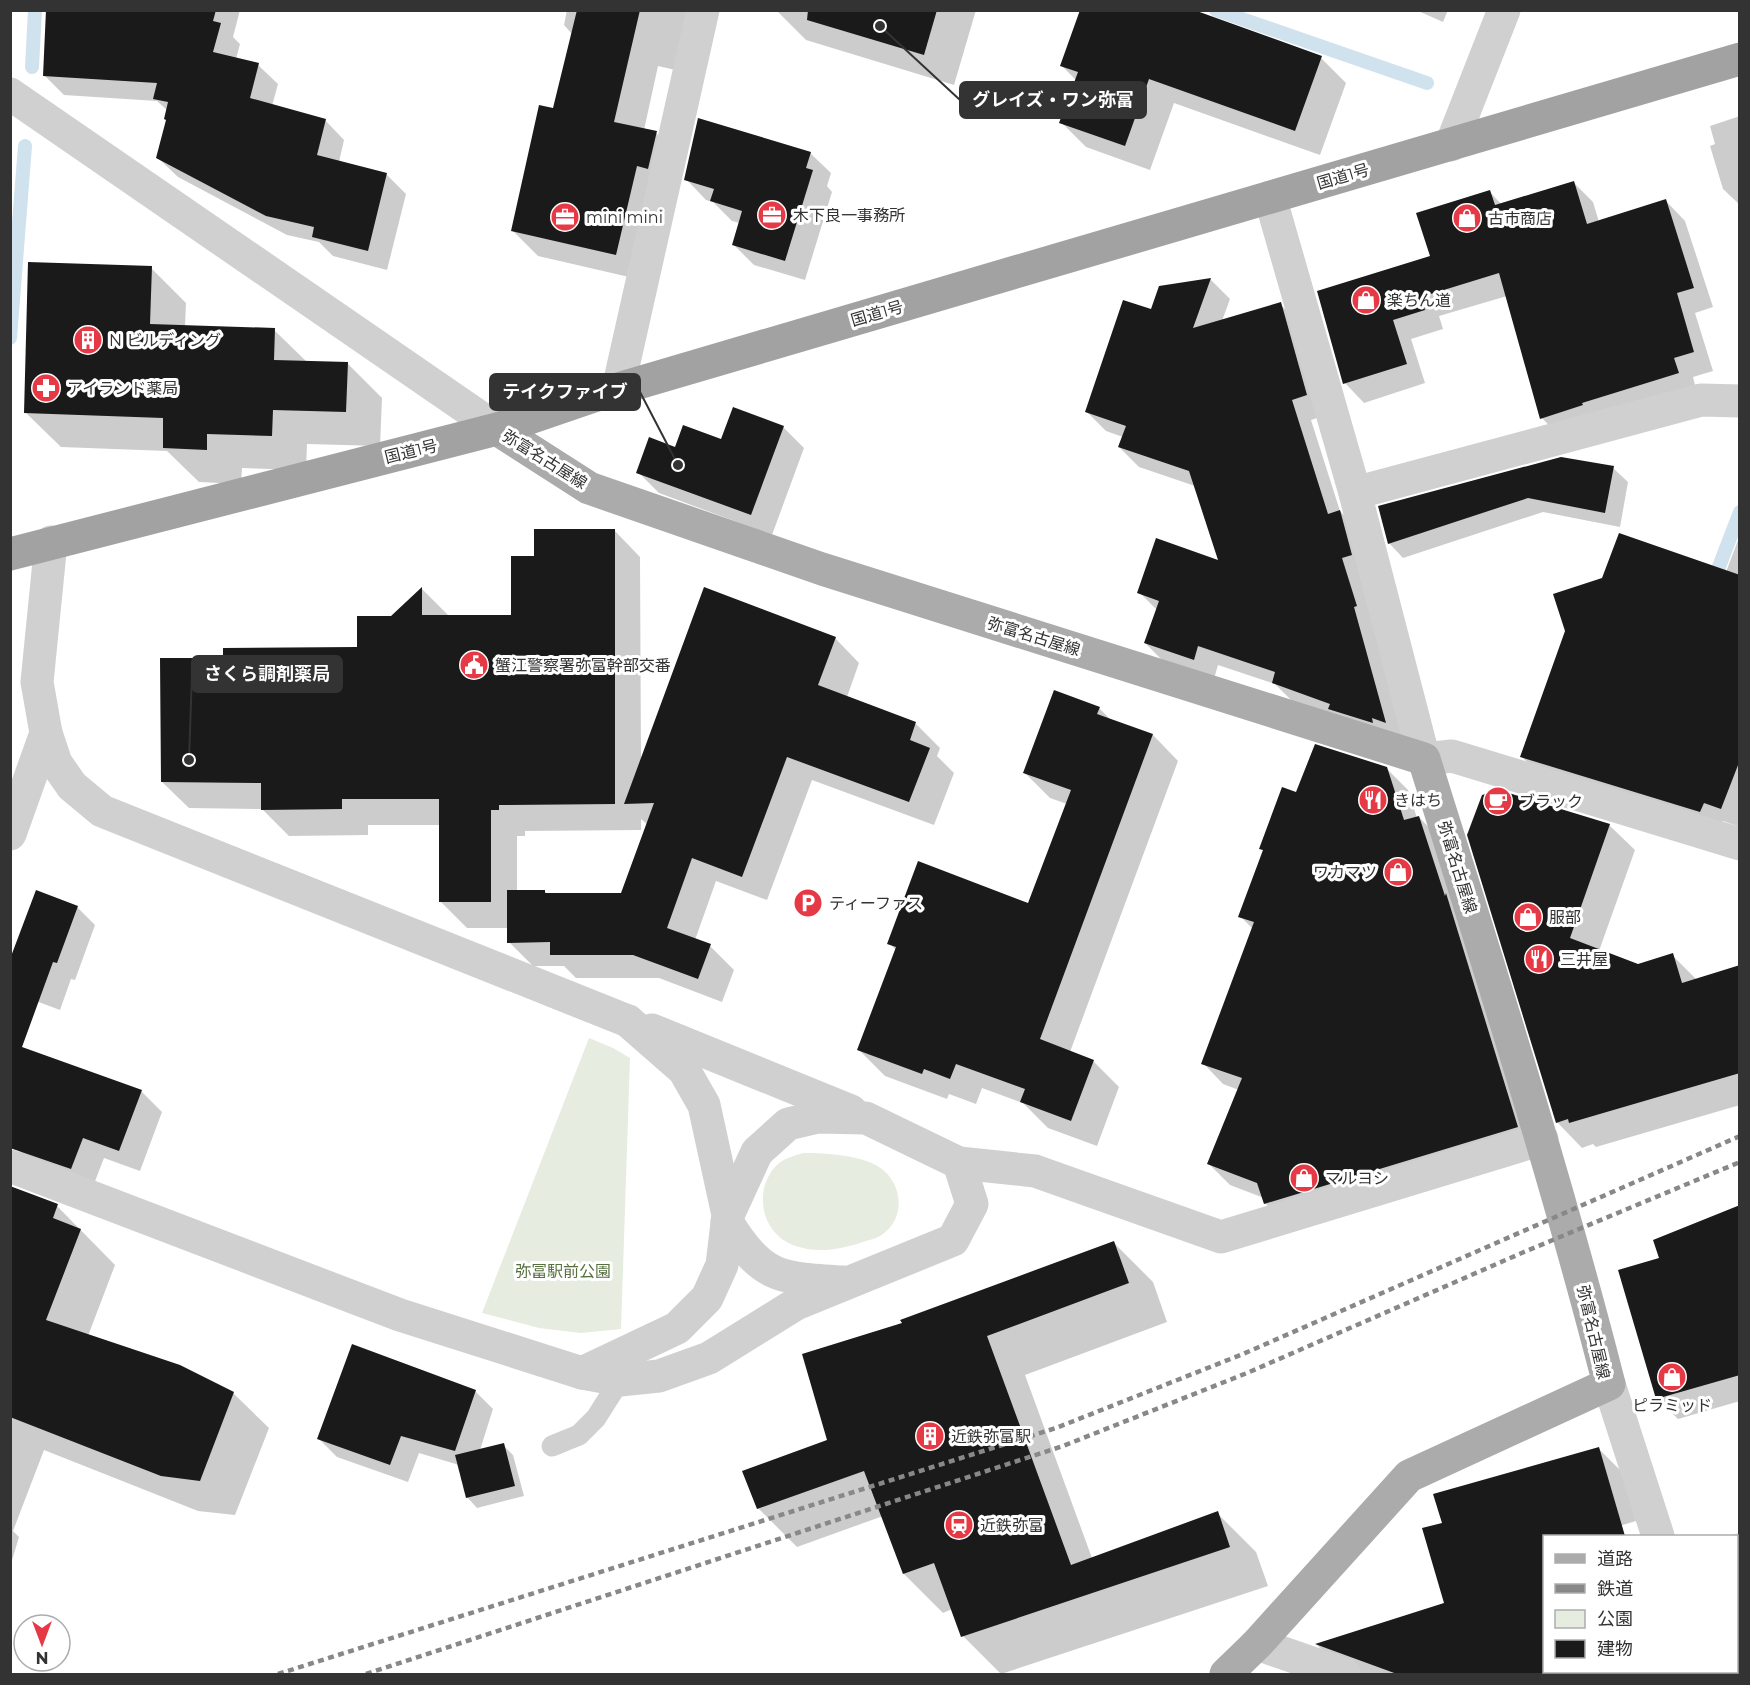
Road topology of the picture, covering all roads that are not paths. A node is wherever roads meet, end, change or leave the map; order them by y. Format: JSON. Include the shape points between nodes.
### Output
{"nodes":[{"id":1,"x":703,"y":10,"type":"edge"},
{"id":2,"x":1504,"y":10,"type":"edge"},
{"id":3,"x":1740,"y":59,"type":"edge"},
{"id":4,"x":10,"y":94,"type":"edge"},
{"id":5,"x":1451,"y":145,"type":"junction"},
{"id":6,"x":1270,"y":197,"type":"junction"},
{"id":7,"x":618,"y":389,"type":"junction"},
{"id":8,"x":1740,"y":401,"type":"edge"},
{"id":9,"x":497,"y":429,"type":"junction"},
{"id":10,"x":1355,"y":493,"type":"junction"},
{"id":11,"x":51,"y":542,"type":"junction"},
{"id":12,"x":10,"y":554,"type":"edge"},
{"id":13,"x":46,"y":733,"type":"junction"},
{"id":14,"x":1424,"y":759,"type":"junction"},
{"id":15,"x":10,"y":834,"type":"edge"},
{"id":16,"x":1740,"y":844,"type":"edge"},
{"id":17,"x":627,"y":1021,"type":"junction"},
{"id":18,"x":866,"y":1118,"type":"junction"},
{"id":19,"x":1542,"y":1139,"type":"junction"},
{"id":20,"x":959,"y":1163,"type":"junction"},
{"id":21,"x":10,"y":1166,"type":"edge"},
{"id":22,"x":727,"y":1219,"type":"junction"},
{"id":23,"x":848,"y":1282,"type":"junction"},
{"id":24,"x":582,"y":1373,"type":"junction"},
{"id":25,"x":620,"y":1380,"type":"junction"},
{"id":26,"x":1608,"y":1384,"type":"junction"},
{"id":27,"x":552,"y":1446,"type":"dead end"},
{"id":28,"x":1658,"y":1535,"type":"edge"},
{"id":29,"x":1257,"y":1644,"type":"junction"},
{"id":30,"x":1226,"y":1674,"type":"edge"},
{"id":31,"x":1344,"y":1674,"type":"edge"}],
"edges":[{"from":1,"to":7,"type":"street"},
{"from":2,"to":5,"type":"street"},
{"from":3,"to":5,"type":"highway","name":"国道1号"},
{"from":4,"to":9,"type":"street"},
{"from":5,"to":6,"type":"highway","name":"国道1号"},
{"from":6,"to":7,"type":"highway","name":"国道1号"},
{"from":6,"to":10,"type":"street"},
{"from":7,"to":9,"type":"highway","name":"国道1号"},
{"from":8,"to":10,"type":"street","via":[[1701,400]]},
{"from":9,"to":11,"type":"highway","name":"国道1号"},
{"from":9,"to":14,"type":"main road","name":"弥富名古屋線","via":[[589,488],[822,569]]},
{"from":10,"to":14,"type":"street"},
{"from":11,"to":12,"type":"highway","name":"国道1号"},
{"from":11,"to":13,"type":"street","via":[[37,682]]},
{"from":13,"to":15,"type":"street"},
{"from":13,"to":17,"type":"street","via":[[56,763],[72,786],[102,811]]},
{"from":14,"to":16,"type":"street","via":[[1452,756]]},
{"from":14,"to":19,"type":"main road","name":"弥富名古屋線"},
{"from":17,"to":18,"type":"street"},
{"from":17,"to":22,"type":"street","via":[[684,1070],[704,1105]]},
{"from":18,"to":20,"type":"street"},
{"from":18,"to":22,"type":"street","via":[[818,1117],[788,1125],[757,1152]]},
{"from":19,"to":20,"type":"street","via":[[1221,1237],[1035,1171]]},
{"from":19,"to":26,"type":"main road","name":"弥富名古屋線"},
{"from":20,"to":23,"type":"street","via":[[972,1204],[953,1240]]},
{"from":21,"to":24,"type":"street","via":[[400,1315]]},
{"from":22,"to":23,"type":"street","via":[[756,1262],[777,1275]]},
{"from":22,"to":24,"type":"street","via":[[722,1265],[707,1298],[677,1328]]},
{"from":23,"to":25,"type":"street","via":[[796,1304],[709,1358],[659,1376]]},
{"from":24,"to":25,"type":"street"},
{"from":25,"to":27,"type":"lane","via":[[596,1418],[579,1435]]},
{"from":26,"to":28,"type":"street"},
{"from":26,"to":29,"type":"main road","name":"弥富名古屋線","via":[[1409,1476]]},
{"from":29,"to":30,"type":"main road","name":"弥富名古屋線"},
{"from":29,"to":31,"type":"street"}]}
